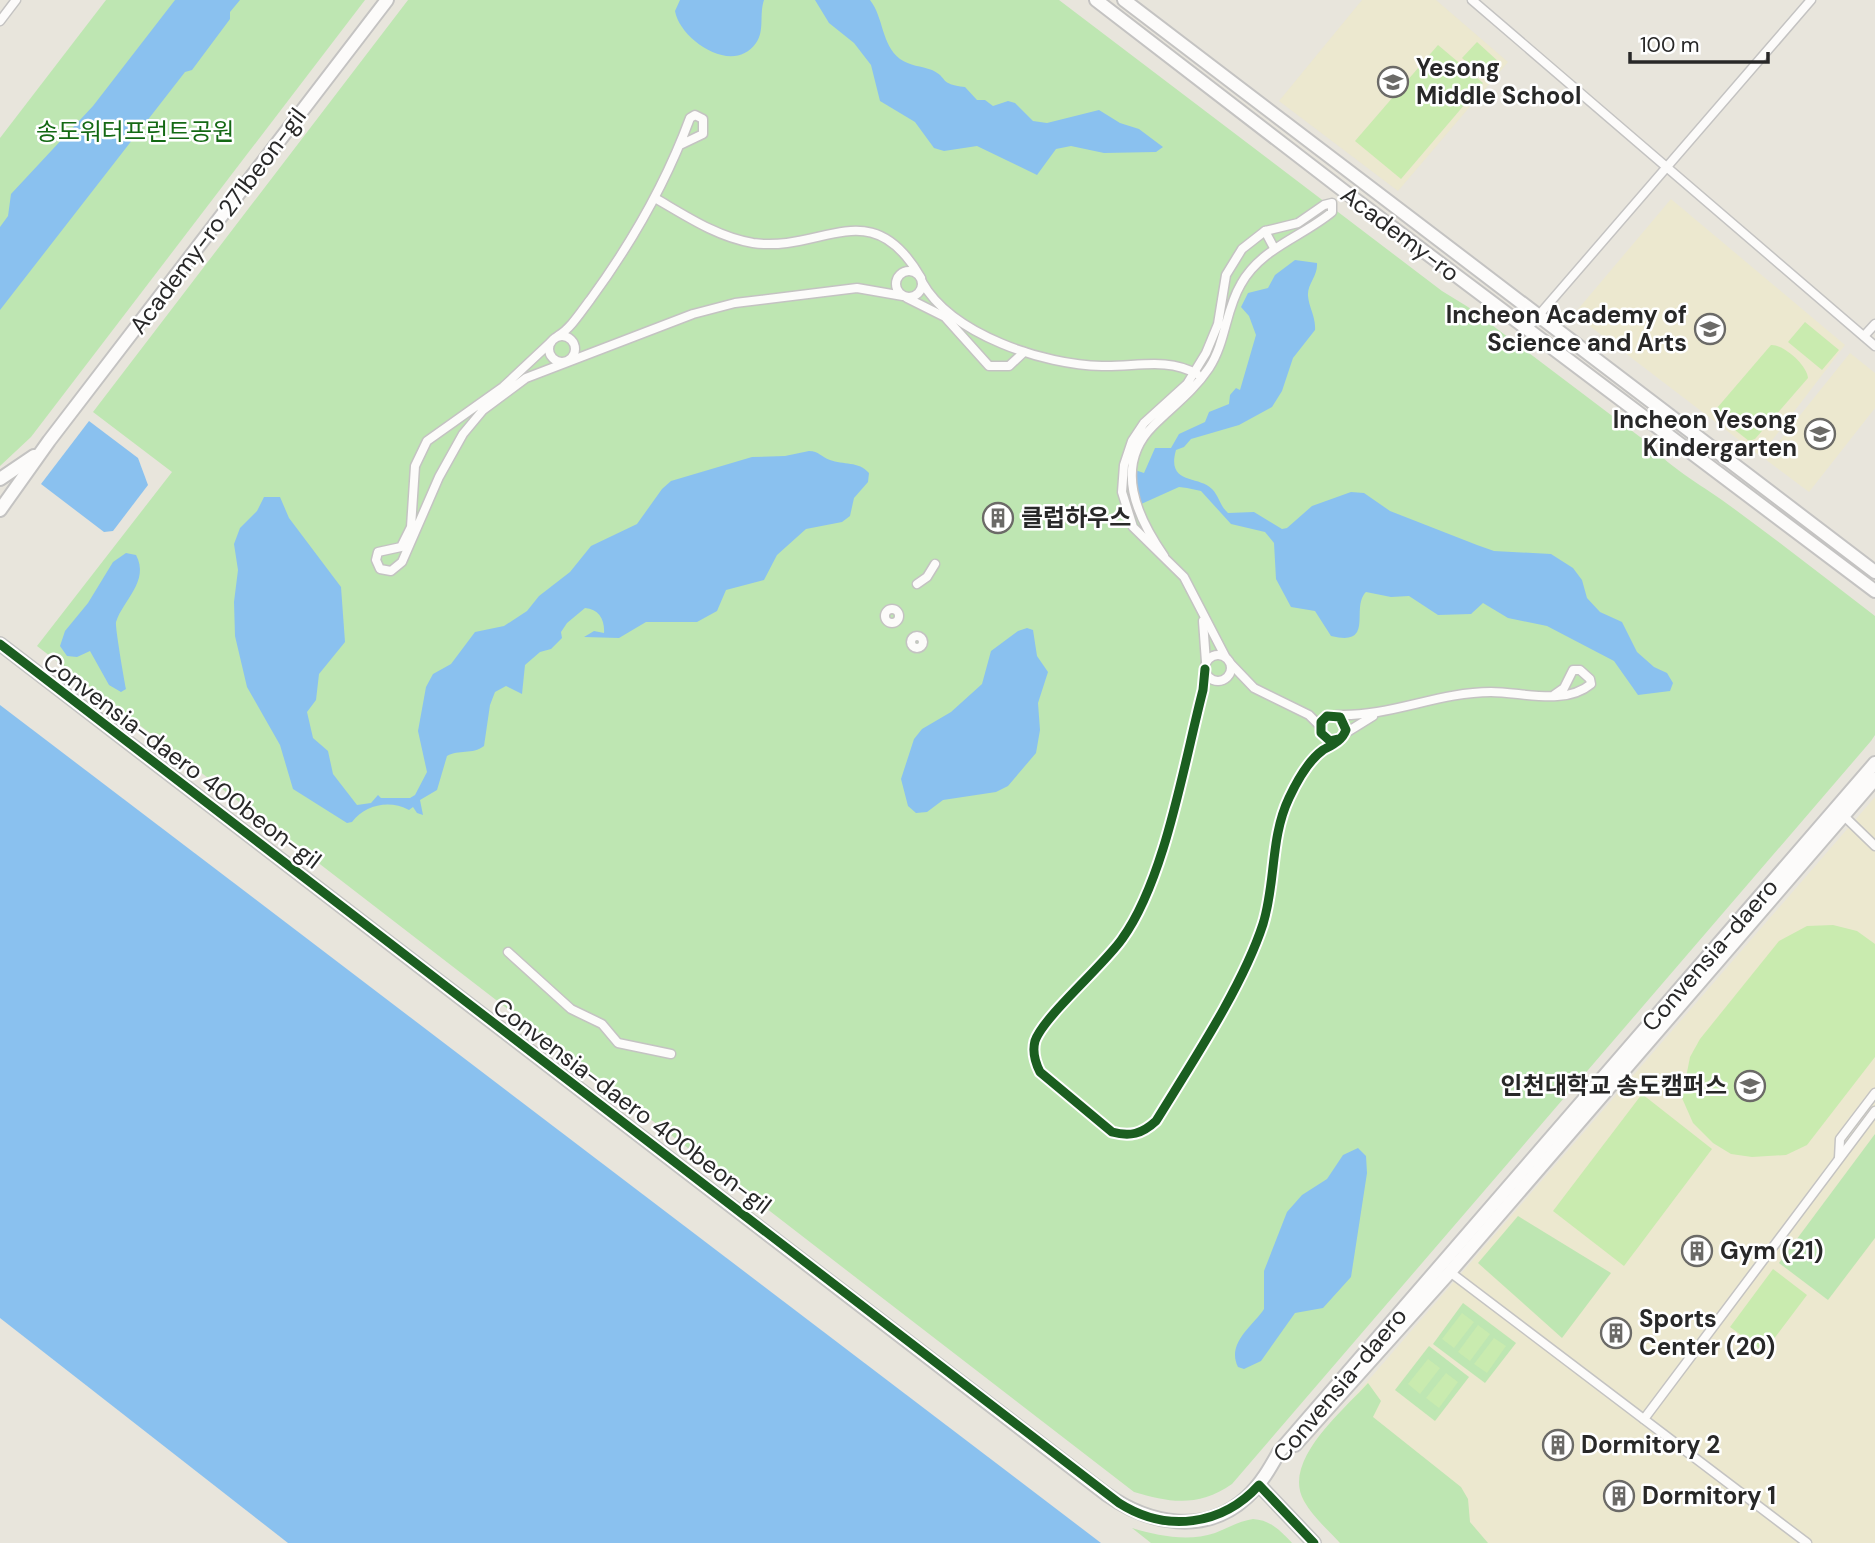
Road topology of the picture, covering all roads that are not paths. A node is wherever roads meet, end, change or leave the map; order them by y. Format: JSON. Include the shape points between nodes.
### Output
{"nodes":[{"id":1,"x":16,"y":0,"type":"edge"},
{"id":2,"x":387,"y":0,"type":"edge"},
{"id":3,"x":1096,"y":0,"type":"edge"},
{"id":4,"x":1123,"y":0,"type":"edge"},
{"id":5,"x":1472,"y":0,"type":"edge"},
{"id":6,"x":1811,"y":0,"type":"edge"},
{"id":7,"x":1112,"y":12,"type":"junction"},
{"id":8,"x":0,"y":21,"type":"edge"},
{"id":9,"x":680,"y":145,"type":"dead end"},
{"id":10,"x":1667,"y":166,"type":"junction"},
{"id":11,"x":655,"y":198,"type":"junction"},
{"id":12,"x":1265,"y":231,"type":"junction"},
{"id":13,"x":1275,"y":248,"type":"junction"},
{"id":14,"x":905,"y":253,"type":"junction"},
{"id":15,"x":1234,"y":259,"type":"junction"},
{"id":16,"x":1251,"y":270,"type":"junction"},
{"id":17,"x":899,"y":277,"type":"junction"},
{"id":18,"x":922,"y":280,"type":"junction"},
{"id":19,"x":882,"y":290,"type":"junction"},
{"id":20,"x":905,"y":297,"type":"junction"},
{"id":21,"x":1539,"y":315,"type":"junction"},
{"id":22,"x":1875,"y":324,"type":"edge"},
{"id":23,"x":568,"y":328,"type":"junction"},
{"id":24,"x":1526,"y":330,"type":"junction"},
{"id":25,"x":1864,"y":336,"type":"junction"},
{"id":26,"x":570,"y":338,"type":"junction"},
{"id":27,"x":554,"y":339,"type":"junction"},
{"id":28,"x":1875,"y":346,"type":"edge"},
{"id":29,"x":576,"y":349,"type":"junction"},
{"id":30,"x":1024,"y":352,"type":"junction"},
{"id":31,"x":588,"y":354,"type":"junction"},
{"id":32,"x":566,"y":362,"type":"junction"},
{"id":33,"x":1199,"y":375,"type":"junction"},
{"id":34,"x":49,"y":441,"type":"junction"},
{"id":35,"x":1122,"y":477,"type":"junction"},
{"id":36,"x":1132,"y":478,"type":"junction"},
{"id":37,"x":0,"y":479,"type":"edge"},
{"id":38,"x":0,"y":493,"type":"edge"},
{"id":39,"x":0,"y":510,"type":"edge"},
{"id":40,"x":1126,"y":510,"type":"junction"},
{"id":41,"x":1137,"y":510,"type":"junction"},
{"id":42,"x":1164,"y":556,"type":"junction"},
{"id":43,"x":935,"y":564,"type":"dead end"},
{"id":44,"x":1875,"y":572,"type":"edge"},
{"id":45,"x":916,"y":584,"type":"dead end"},
{"id":46,"x":1875,"y":591,"type":"edge"},
{"id":47,"x":1202,"y":615,"type":"junction"},
{"id":48,"x":0,"y":644,"type":"edge"},
{"id":49,"x":1228,"y":660,"type":"junction"},
{"id":50,"x":1206,"y":666,"type":"junction"},
{"id":51,"x":1228,"y":676,"type":"junction"},
{"id":52,"x":1242,"y":677,"type":"junction"},
{"id":53,"x":1216,"y":680,"type":"junction"},
{"id":54,"x":1203,"y":690,"type":"junction"},
{"id":55,"x":1554,"y":695,"type":"junction"},
{"id":56,"x":1302,"y":712,"type":"junction"},
{"id":57,"x":1376,"y":714,"type":"junction"},
{"id":58,"x":1333,"y":715,"type":"junction"},
{"id":59,"x":1320,"y":726,"type":"junction"},
{"id":60,"x":1322,"y":736,"type":"junction"},
{"id":61,"x":1342,"y":737,"type":"junction"},
{"id":62,"x":1323,"y":750,"type":"junction"},
{"id":63,"x":1875,"y":763,"type":"edge"},
{"id":64,"x":1875,"y":779,"type":"edge"},
{"id":65,"x":1843,"y":816,"type":"junction"},
{"id":66,"x":1875,"y":846,"type":"edge"},
{"id":67,"x":508,"y":952,"type":"dead end"},
{"id":68,"x":670,"y":1054,"type":"dead end"},
{"id":69,"x":1875,"y":1093,"type":"edge"},
{"id":70,"x":1875,"y":1111,"type":"edge"},
{"id":71,"x":1839,"y":1158,"type":"junction"},
{"id":72,"x":1450,"y":1272,"type":"junction"},
{"id":73,"x":1644,"y":1419,"type":"junction"},
{"id":74,"x":1269,"y":1469,"type":"junction"},
{"id":75,"x":1259,"y":1485,"type":"junction"},
{"id":76,"x":1314,"y":1543,"type":"edge"},
{"id":77,"x":1807,"y":1543,"type":"edge"}],
"edges":[{"from":1,"to":8,"type":"street"},
{"from":2,"to":34,"type":"main road","name":"Academy-ro 271beon-gil"},
{"from":3,"to":7,"type":"main road","name":"Academy-ro"},
{"from":4,"to":7,"type":"street"},
{"from":4,"to":21,"type":"main road","name":"Academy-ro"},
{"from":5,"to":10,"type":"street"},
{"from":6,"to":10,"type":"street"},
{"from":7,"to":24,"type":"main road","name":"Academy-ro"},
{"from":9,"to":11,"type":"street"},
{"from":10,"to":21,"type":"street"},
{"from":10,"to":25,"type":"street"},
{"from":11,"to":14,"type":"street","via":[[710,229],[748,242],[794,243],[852,230],[878,235]]},
{"from":11,"to":23,"type":"street","via":[[610,273]]},
{"from":12,"to":13,"type":"street"},
{"from":12,"to":13,"type":"street","via":[[1298,223],[1332,203],[1332,212]]},
{"from":12,"to":15,"type":"street"},
{"from":13,"to":16,"type":"street"},
{"from":14,"to":17,"type":"street","via":[[907,266]]},
{"from":14,"to":18,"type":"street"},
{"from":15,"to":16,"type":"street"},
{"from":15,"to":33,"type":"street","via":[[1226,275],[1213,341]]},
{"from":16,"to":33,"type":"street","via":[[1236,294],[1221,345]]},
{"from":17,"to":18,"type":"street","via":[[910,271]]},
{"from":17,"to":19,"type":"street"},
{"from":17,"to":20,"type":"street","via":[[897,290]]},
{"from":18,"to":20,"type":"street","via":[[919,293]]},
{"from":18,"to":30,"type":"street","via":[[935,300],[954,316]]},
{"from":19,"to":20,"type":"street"},
{"from":19,"to":31,"type":"street","via":[[846,289],[736,303],[693,314]]},
{"from":20,"to":30,"type":"street","via":[[945,317],[989,366],[1009,366]]},
{"from":21,"to":24,"type":"street"},
{"from":21,"to":44,"type":"main road","name":"Academy-ro"},
{"from":22,"to":25,"type":"street"},
{"from":23,"to":26,"type":"street"},
{"from":23,"to":27,"type":"street"},
{"from":24,"to":46,"type":"main road","name":"Academy-ro"},
{"from":25,"to":28,"type":"street"},
{"from":26,"to":27,"type":"street"},
{"from":26,"to":29,"type":"street"},
{"from":27,"to":32,"type":"street","via":[[550,355]]},
{"from":27,"to":32,"type":"street","via":[[503,387],[427,441],[413,478],[409,534],[401,547],[378,552],[380,569],[394,570],[402,562],[453,449],[474,419],[518,382]]},
{"from":29,"to":31,"type":"street"},
{"from":29,"to":32,"type":"street"},
{"from":30,"to":33,"type":"street","via":[[1079,365],[1174,364]]},
{"from":31,"to":32,"type":"street"},
{"from":33,"to":35,"type":"street","via":[[1144,423],[1132,441]]},
{"from":33,"to":36,"type":"street","via":[[1184,400],[1145,435]]},
{"from":34,"to":37,"type":"main road","via":[[22,467]]},
{"from":34,"to":39,"type":"main road"},
{"from":35,"to":36,"type":"street"},
{"from":35,"to":40,"type":"street"},
{"from":36,"to":41,"type":"street"},
{"from":38,"to":39,"type":"main road"},
{"from":40,"to":41,"type":"street"},
{"from":40,"to":42,"type":"street","via":[[1137,534]]},
{"from":41,"to":42,"type":"street"},
{"from":42,"to":47,"type":"street","via":[[1184,577]]},
{"from":43,"to":45,"type":"street"},
{"from":47,"to":49,"type":"street"},
{"from":47,"to":50,"type":"street"},
{"from":48,"to":75,"type":"main road","name":"Convensia-daero 400beon-gil","via":[[1119,1503],[1159,1520],[1192,1521],[1233,1507]]},
{"from":49,"to":50,"type":"street","via":[[1212,656]]},
{"from":49,"to":51,"type":"street"},
{"from":49,"to":52,"type":"street"},
{"from":50,"to":53,"type":"street","via":[[1209,677]]},
{"from":50,"to":54,"type":"street"},
{"from":51,"to":52,"type":"street"},
{"from":51,"to":53,"type":"street"},
{"from":52,"to":56,"type":"street","via":[[1268,698]]},
{"from":53,"to":54,"type":"street"},
{"from":54,"to":62,"type":"street","via":[[1155,872],[1140,908],[1114,950],[1044,1026],[1034,1045],[1040,1072],[1112,1132],[1141,1132],[1156,1121],[1240,977],[1264,920],[1283,812],[1296,785]]},
{"from":55,"to":55,"type":"street","via":[[1581,691],[1591,684],[1590,679],[1573,670],[1564,688]]},
{"from":55,"to":57,"type":"street","via":[[1468,693]]},
{"from":56,"to":58,"type":"street"},
{"from":56,"to":59,"type":"street"},
{"from":57,"to":58,"type":"street"},
{"from":57,"to":61,"type":"street"},
{"from":58,"to":59,"type":"street"},
{"from":58,"to":61,"type":"street","via":[[1346,725]]},
{"from":59,"to":60,"type":"street"},
{"from":60,"to":61,"type":"street","via":[[1330,741]]},
{"from":60,"to":62,"type":"street"},
{"from":61,"to":62,"type":"street"},
{"from":63,"to":74,"type":"main road","name":"Convensia-daero"},
{"from":64,"to":65,"type":"main road","name":"Convensia-daero"},
{"from":65,"to":66,"type":"street"},
{"from":65,"to":72,"type":"main road","name":"Convensia-daero"},
{"from":67,"to":68,"type":"street","via":[[571,1009],[601,1024],[618,1043]]},
{"from":69,"to":71,"type":"street","via":[[1840,1139]]},
{"from":70,"to":71,"type":"street"},
{"from":71,"to":73,"type":"street"},
{"from":72,"to":73,"type":"street"},
{"from":72,"to":74,"type":"main road","name":"Convensia-daero","via":[[1309,1433]]},
{"from":73,"to":77,"type":"street"},
{"from":74,"to":75,"type":"main road","name":"Convensia-daero 400beon-gil"},
{"from":75,"to":76,"type":"main road"}]}
